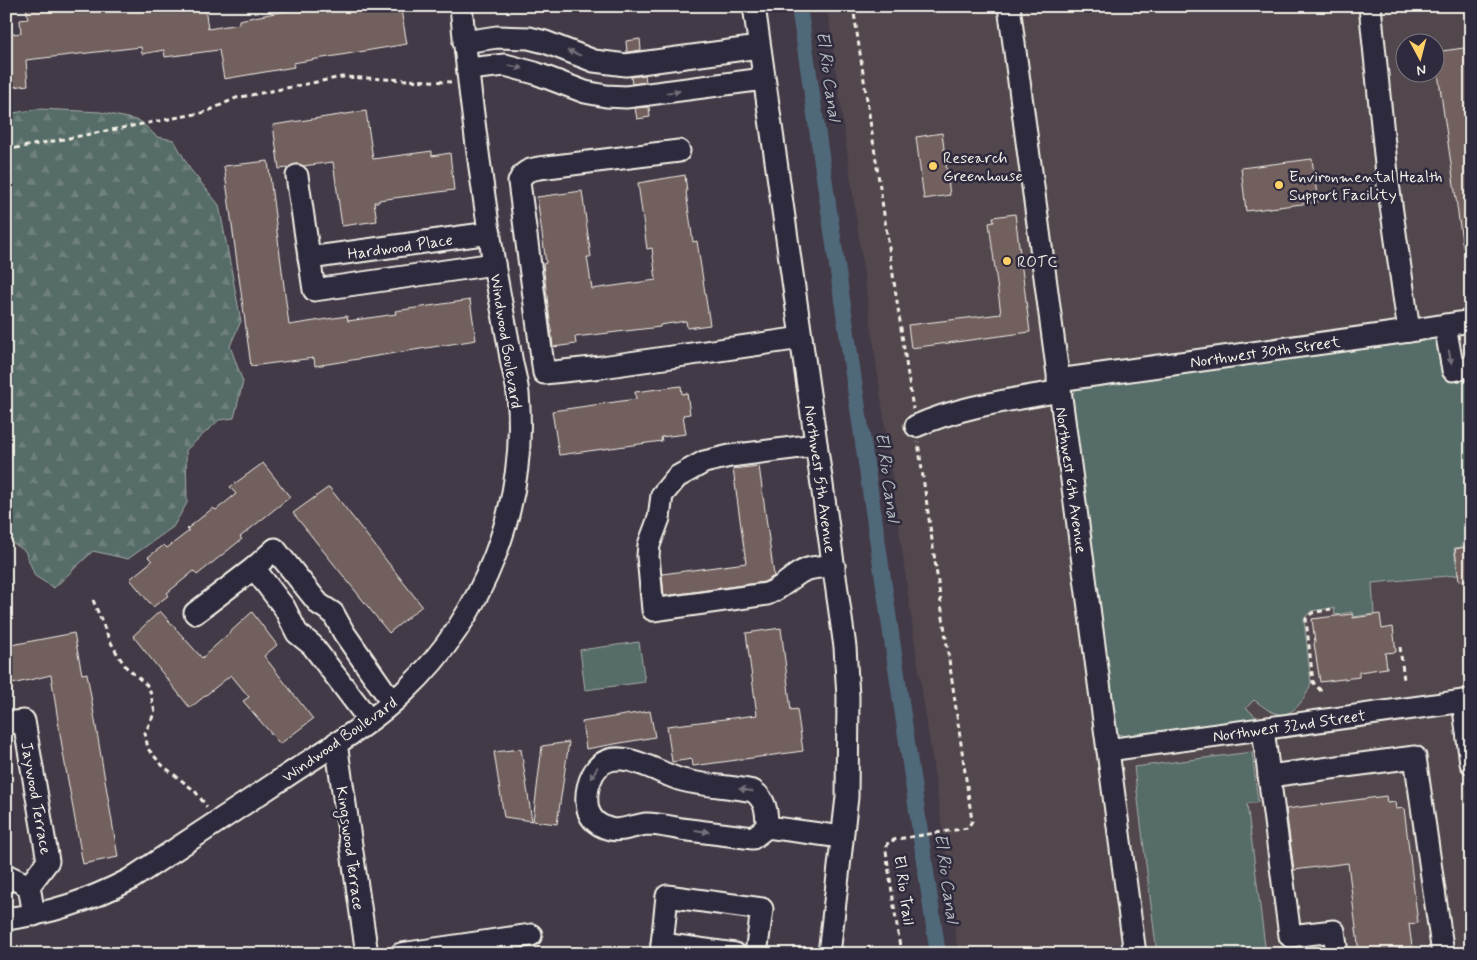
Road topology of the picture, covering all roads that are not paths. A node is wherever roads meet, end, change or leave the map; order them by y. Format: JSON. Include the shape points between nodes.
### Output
{"nodes":[{"id":1,"x":461,"y":6,"type":"edge"},
{"id":2,"x":754,"y":6,"type":"edge"},
{"id":3,"x":1009,"y":6,"type":"edge"},
{"id":4,"x":1370,"y":6,"type":"edge"},
{"id":5,"x":464,"y":42,"type":"junction"},
{"id":6,"x":760,"y":48,"type":"junction"},
{"id":7,"x":610,"y":64,"type":"junction"},
{"id":8,"x":468,"y":76,"type":"junction"},
{"id":9,"x":764,"y":79,"type":"junction"},
{"id":10,"x":606,"y":96,"type":"junction"},
{"id":11,"x":679,"y":151,"type":"dead end"},
{"id":12,"x":297,"y":176,"type":"dead end"},
{"id":13,"x":490,"y":233,"type":"junction"},
{"id":14,"x":396,"y":246,"type":"junction"},
{"id":15,"x":310,"y":258,"type":"junction"},
{"id":16,"x":494,"y":264,"type":"junction"},
{"id":17,"x":399,"y":278,"type":"junction"},
{"id":18,"x":1471,"y":321,"type":"edge"},
{"id":19,"x":1445,"y":325,"type":"junction"},
{"id":20,"x":1409,"y":331,"type":"junction"},
{"id":21,"x":801,"y":338,"type":"junction"},
{"id":22,"x":1471,"y":367,"type":"edge"},
{"id":23,"x":1059,"y":386,"type":"junction"},
{"id":24,"x":916,"y":426,"type":"dead end"},
{"id":25,"x":816,"y":446,"type":"junction"},
{"id":26,"x":834,"y":566,"type":"junction"},
{"id":27,"x":254,"y":568,"type":"junction"},
{"id":28,"x":195,"y":613,"type":"dead end"},
{"id":29,"x":1467,"y":701,"type":"edge"},
{"id":30,"x":392,"y":702,"type":"junction"},
{"id":31,"x":369,"y":720,"type":"junction"},
{"id":32,"x":6,"y":724,"type":"edge"},
{"id":33,"x":1263,"y":729,"type":"junction"},
{"id":34,"x":336,"y":743,"type":"junction"},
{"id":35,"x":1108,"y":750,"type":"junction"},
{"id":36,"x":1471,"y":763,"type":"edge"},
{"id":37,"x":1269,"y":776,"type":"junction"},
{"id":38,"x":768,"y":827,"type":"junction"},
{"id":39,"x":842,"y":837,"type":"junction"},
{"id":40,"x":6,"y":875,"type":"edge"},
{"id":41,"x":29,"y":886,"type":"junction"},
{"id":42,"x":34,"y":915,"type":"junction"},
{"id":43,"x":6,"y":919,"type":"edge"},
{"id":44,"x":531,"y":935,"type":"dead end"},
{"id":45,"x":661,"y":949,"type":"edge"},
{"id":46,"x":366,"y":954,"type":"edge"},
{"id":47,"x":401,"y":954,"type":"edge"},
{"id":48,"x":735,"y":954,"type":"edge"},
{"id":49,"x":756,"y":954,"type":"edge"},
{"id":50,"x":829,"y":954,"type":"edge"},
{"id":51,"x":1135,"y":954,"type":"edge"},
{"id":52,"x":1337,"y":954,"type":"edge"},
{"id":53,"x":1443,"y":954,"type":"edge"}],
"edges":[{"from":1,"to":5,"type":"street","name":"Windwood Boulevard"},
{"from":2,"to":6,"type":"street","name":"Northwest 5th Avenue"},
{"from":3,"to":23,"type":"street","name":"Northwest 6th Avenue"},
{"from":4,"to":20,"type":"street","via":[[1388,184]]},
{"from":7,"to":5,"type":"street","one_way":true,"via":[[529,38],[497,37]]},
{"from":5,"to":8,"type":"street","name":"Windwood Boulevard"},
{"from":6,"to":7,"type":"street","via":[[641,64]]},
{"from":6,"to":9,"type":"street","name":"Northwest 5th Avenue"},
{"from":7,"to":10,"type":"street"},
{"from":8,"to":10,"type":"street","one_way":true,"via":[[505,65],[519,67],[585,92]]},
{"from":8,"to":13,"type":"street","name":"Windwood Boulevard"},
{"from":10,"to":9,"type":"street","one_way":true,"via":[[644,96]]},
{"from":9,"to":21,"type":"street","name":"Northwest 5th Avenue"},
{"from":11,"to":21,"type":"street","via":[[539,168],[522,175],[519,182],[544,373]]},
{"from":12,"to":15,"type":"street"},
{"from":13,"to":14,"type":"street","name":"Hardwood Place"},
{"from":13,"to":16,"type":"street","name":"Windwood Boulevard"},
{"from":14,"to":15,"type":"street","name":"Hardwood Place"},
{"from":14,"to":17,"type":"street"},
{"from":15,"to":17,"type":"street","via":[[314,290]]},
{"from":16,"to":17,"type":"street"},
{"from":16,"to":30,"type":"street","name":"Windwood Boulevard","via":[[518,393],[517,466],[511,502],[502,538],[472,605],[430,665]]},
{"from":18,"to":19,"type":"street","name":"Northwest 30th Street"},
{"from":19,"to":20,"type":"street","name":"Northwest 30th Street"},
{"from":19,"to":22,"type":"street","one_way":true,"via":[[1453,370]]},
{"from":20,"to":23,"type":"street","name":"Northwest 30th Street"},
{"from":21,"to":25,"type":"street","name":"Northwest 5th Avenue"},
{"from":23,"to":24,"type":"street","name":"Northwest 30th Street","via":[[977,406]]},
{"from":23,"to":35,"type":"street","name":"Northwest 6th Avenue"},
{"from":25,"to":26,"type":"street","name":"Northwest 5th Avenue"},
{"from":25,"to":26,"type":"street","via":[[730,456],[704,462],[677,477],[662,495],[649,545],[653,610],[767,594],[808,568]]},
{"from":26,"to":39,"type":"street","name":"Northwest 5th Avenue","via":[[848,697]]},
{"from":27,"to":28,"type":"street"},
{"from":27,"to":30,"type":"street","via":[[275,549],[319,604],[333,612]]},
{"from":27,"to":31,"type":"street","via":[[284,607],[297,633],[312,645]]},
{"from":29,"to":33,"type":"street","name":"Northwest 32nd Street"},
{"from":29,"to":36,"type":"street"},
{"from":30,"to":31,"type":"street","name":"Windwood Boulevard"},
{"from":31,"to":34,"type":"street","name":"Windwood Boulevard"},
{"from":32,"to":41,"type":"street","name":"Jaywood Terrace","via":[[24,721],[48,862]]},
{"from":33,"to":35,"type":"street","name":"Northwest 32nd Street"},
{"from":33,"to":37,"type":"street"},
{"from":34,"to":42,"type":"street","name":"Windwood Boulevard","via":[[129,880],[70,907]]},
{"from":34,"to":46,"type":"street","name":"Kingswood Terrace"},
{"from":35,"to":51,"type":"street","name":"Northwest 6th Avenue"},
{"from":37,"to":52,"type":"street","via":[[1290,936],[1334,931]]},
{"from":37,"to":53,"type":"street","via":[[1415,757]]},
{"from":38,"to":38,"type":"street","one_way":true,"via":[[764,803],[753,790],[684,781],[622,758],[602,763],[587,790],[588,812],[593,820],[612,830],[648,824],[753,838]]},
{"from":38,"to":39,"type":"street"},
{"from":39,"to":50,"type":"street","name":"Northwest 5th Avenue"},
{"from":40,"to":41,"type":"street"},
{"from":41,"to":42,"type":"street"},
{"from":42,"to":43,"type":"street","name":"Windwood Boulevard"},
{"from":44,"to":47,"type":"street"},
{"from":45,"to":48,"type":"street"},
{"from":45,"to":49,"type":"street","via":[[667,896],[762,909]]}]}
